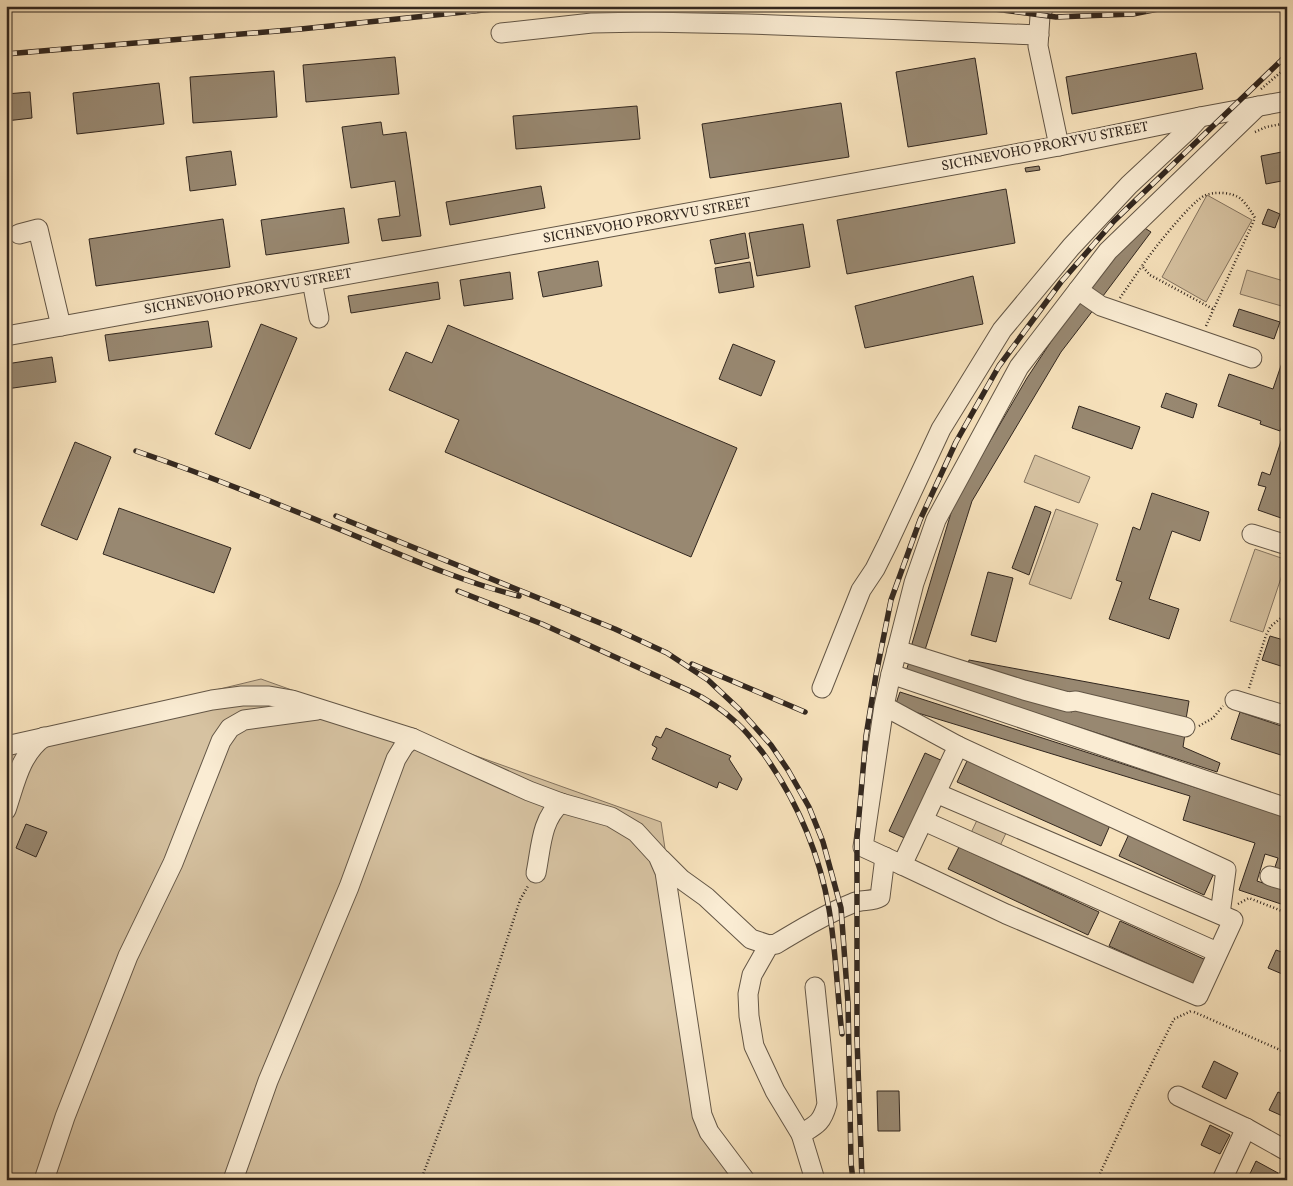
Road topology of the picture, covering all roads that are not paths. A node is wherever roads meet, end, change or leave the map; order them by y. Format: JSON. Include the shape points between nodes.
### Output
{"nodes":[{"id":1,"x":1044,"y":6,"type":"edge"},
{"id":2,"x":501,"y":32,"type":"dead end"},
{"id":3,"x":1039,"y":35,"type":"junction"},
{"id":4,"x":1258,"y":99,"type":"junction"},
{"id":5,"x":1287,"y":101,"type":"edge"},
{"id":6,"x":1200,"y":116,"type":"junction"},
{"id":7,"x":1059,"y":146,"type":"junction"},
{"id":8,"x":18,"y":234,"type":"dead end"},
{"id":9,"x":312,"y":281,"type":"junction"},
{"id":10,"x":1078,"y":290,"type":"junction"},
{"id":11,"x":319,"y":318,"type":"dead end"},
{"id":12,"x":61,"y":326,"type":"junction"},
{"id":13,"x":6,"y":336,"type":"edge"},
{"id":14,"x":1252,"y":358,"type":"dead end"},
{"id":15,"x":1252,"y":534,"type":"dead end"},
{"id":16,"x":1287,"y":545,"type":"edge"},
{"id":17,"x":897,"y":650,"type":"junction"},
{"id":18,"x":891,"y":674,"type":"junction"},
{"id":19,"x":822,"y":688,"type":"dead end"},
{"id":20,"x":1239,"y":702,"type":"road end"},
{"id":21,"x":884,"y":706,"type":"junction"},
{"id":22,"x":323,"y":709,"type":"junction"},
{"id":23,"x":1287,"y":716,"type":"edge"},
{"id":24,"x":1185,"y":727,"type":"road end"},
{"id":25,"x":46,"y":736,"type":"junction"},
{"id":26,"x":412,"y":738,"type":"junction"},
{"id":27,"x":6,"y":746,"type":"edge"},
{"id":28,"x":958,"y":746,"type":"junction"},
{"id":29,"x":936,"y":793,"type":"junction"},
{"id":30,"x":561,"y":803,"type":"junction"},
{"id":31,"x":1287,"y":808,"type":"edge"},
{"id":32,"x":6,"y":810,"type":"edge"},
{"id":33,"x":924,"y":821,"type":"junction"},
{"id":34,"x":658,"y":856,"type":"junction"},
{"id":35,"x":894,"y":861,"type":"junction"},
{"id":36,"x":536,"y":873,"type":"road end"},
{"id":37,"x":1220,"y":914,"type":"junction"},
{"id":38,"x":768,"y":945,"type":"junction"},
{"id":39,"x":1217,"y":952,"type":"junction"},
{"id":40,"x":815,"y":987,"type":"dead end"},
{"id":41,"x":1178,"y":1096,"type":"dead end"},
{"id":42,"x":1246,"y":1128,"type":"junction"},
{"id":43,"x":801,"y":1134,"type":"junction"},
{"id":44,"x":1287,"y":1151,"type":"edge"},
{"id":45,"x":44,"y":1180,"type":"edge"},
{"id":46,"x":234,"y":1180,"type":"edge"},
{"id":47,"x":745,"y":1180,"type":"edge"},
{"id":48,"x":815,"y":1180,"type":"edge"},
{"id":49,"x":1222,"y":1180,"type":"edge"}],
"edges":[{"from":1,"to":3,"type":"street"},
{"from":2,"to":3,"type":"street","via":[[592,23],[648,22]]},
{"from":3,"to":7,"type":"street","via":[[1038,46]]},
{"from":4,"to":5,"type":"street","name":"SICHNEVOHO PRORYVU STREET"},
{"from":4,"to":6,"type":"street","name":"SICHNEVOHO PRORYVU STREET"},
{"from":4,"to":10,"type":"street","via":[[1108,252]]},
{"from":6,"to":7,"type":"street","name":"SICHNEVOHO PRORYVU STREET"},
{"from":6,"to":19,"type":"street","via":[[1071,247],[1002,330],[941,428],[888,543],[861,590]]},
{"from":7,"to":9,"type":"street","name":"SICHNEVOHO PRORYVU STREET"},
{"from":8,"to":12,"type":"street","via":[[38,228]]},
{"from":9,"to":11,"type":"street"},
{"from":9,"to":12,"type":"street","name":"SICHNEVOHO PRORYVU STREET"},
{"from":10,"to":14,"type":"street","via":[[1101,306]]},
{"from":10,"to":17,"type":"street","via":[[1019,367],[936,520],[914,583]]},
{"from":12,"to":13,"type":"street","name":"SICHNEVOHO PRORYVU STREET"},
{"from":15,"to":16,"type":"street"},
{"from":17,"to":18,"type":"street"},
{"from":17,"to":24,"type":"street","via":[[1068,702],[1076,701]]},
{"from":18,"to":21,"type":"street"},
{"from":18,"to":31,"type":"street"},
{"from":20,"to":23,"type":"street"},
{"from":21,"to":28,"type":"street"},
{"from":21,"to":35,"type":"street","via":[[863,848]]},
{"from":22,"to":25,"type":"street","via":[[269,696],[242,696]]},
{"from":22,"to":26,"type":"street"},
{"from":22,"to":45,"type":"street","via":[[244,720],[230,728],[221,741],[174,862],[128,956]]},
{"from":25,"to":27,"type":"street"},
{"from":25,"to":32,"type":"street","via":[[28,753]]},
{"from":26,"to":30,"type":"street"},
{"from":26,"to":46,"type":"street","via":[[396,759],[349,887],[268,1081]]},
{"from":28,"to":29,"type":"street"},
{"from":28,"to":37,"type":"street","via":[[1226,870]]},
{"from":29,"to":33,"type":"street"},
{"from":29,"to":37,"type":"street"},
{"from":30,"to":34,"type":"street","via":[[611,818],[636,832]]},
{"from":30,"to":36,"type":"street","via":[[548,818]]},
{"from":33,"to":35,"type":"street"},
{"from":33,"to":39,"type":"street"},
{"from":34,"to":38,"type":"street","via":[[751,939]]},
{"from":34,"to":47,"type":"street","via":[[665,872],[702,1115],[709,1132]]},
{"from":35,"to":38,"type":"street","via":[[877,900],[857,901],[776,944]]},
{"from":35,"to":39,"type":"street","via":[[1195,1003]]},
{"from":37,"to":39,"type":"street","via":[[1233,920]]},
{"from":38,"to":43,"type":"street","via":[[752,975],[748,994],[754,1046],[775,1091]]},
{"from":40,"to":43,"type":"street","via":[[827,1104],[819,1124]]},
{"from":41,"to":42,"type":"street"},
{"from":42,"to":44,"type":"street"},
{"from":42,"to":49,"type":"street"},
{"from":43,"to":48,"type":"street"}]}
